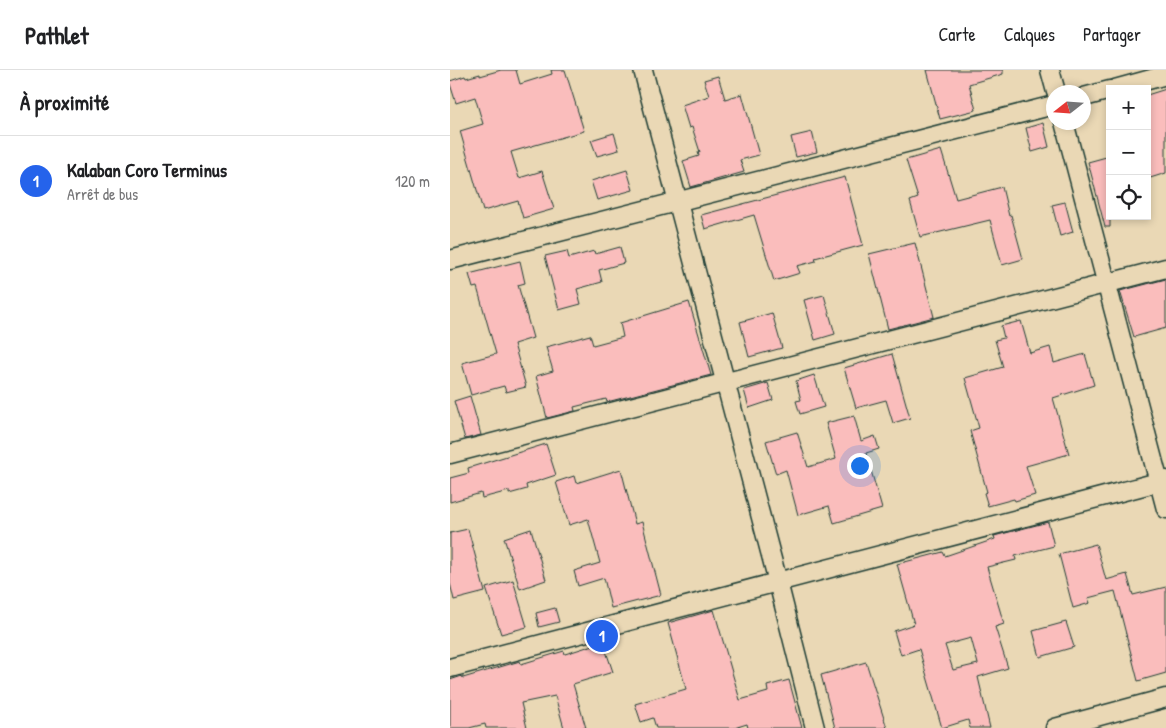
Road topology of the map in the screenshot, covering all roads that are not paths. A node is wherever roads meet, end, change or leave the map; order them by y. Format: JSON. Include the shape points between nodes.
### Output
{"nodes":[{"id":1,"x":643,"y":70,"type":"edge"},
{"id":2,"x":1050,"y":70,"type":"edge"},
{"id":3,"x":1166,"y":76,"type":"edge"},
{"id":4,"x":1054,"y":85,"type":"edge"},
{"id":5,"x":1131,"y":85,"type":"edge"},
{"id":6,"x":1106,"y":91,"type":"edge"},
{"id":7,"x":1091,"y":95,"type":"edge"},
{"id":8,"x":1046,"y":107,"type":"edge"},
{"id":9,"x":1066,"y":130,"type":"edge"},
{"id":10,"x":679,"y":201,"type":"junction"},
{"id":11,"x":450,"y":260,"type":"edge"},
{"id":12,"x":1166,"y":268,"type":"edge"},
{"id":13,"x":1106,"y":283,"type":"junction"},
{"id":14,"x":726,"y":382,"type":"junction"},
{"id":15,"x":450,"y":454,"type":"edge"},
{"id":16,"x":1162,"y":481,"type":"edge"},
{"id":17,"x":1166,"y":509,"type":"edge"},
{"id":18,"x":778,"y":582,"type":"junction"},
{"id":19,"x":450,"y":668,"type":"edge"},
{"id":20,"x":1166,"y":698,"type":"edge"},
{"id":21,"x":815,"y":728,"type":"edge"},
{"id":22,"x":1055,"y":728,"type":"edge"}],
"edges":[{"from":1,"to":10,"type":"street"},
{"from":2,"to":4,"type":"street"},
{"from":3,"to":5,"type":"street"},
{"from":6,"to":7,"type":"street"},
{"from":8,"to":10,"type":"street"},
{"from":9,"to":13,"type":"street"},
{"from":10,"to":11,"type":"street"},
{"from":10,"to":14,"type":"street"},
{"from":12,"to":13,"type":"street"},
{"from":13,"to":14,"type":"street"},
{"from":13,"to":16,"type":"street"},
{"from":14,"to":15,"type":"street"},
{"from":14,"to":18,"type":"street"},
{"from":16,"to":17,"type":"street"},
{"from":16,"to":18,"type":"street"},
{"from":18,"to":19,"type":"street"},
{"from":18,"to":21,"type":"street"},
{"from":20,"to":22,"type":"street"}]}
